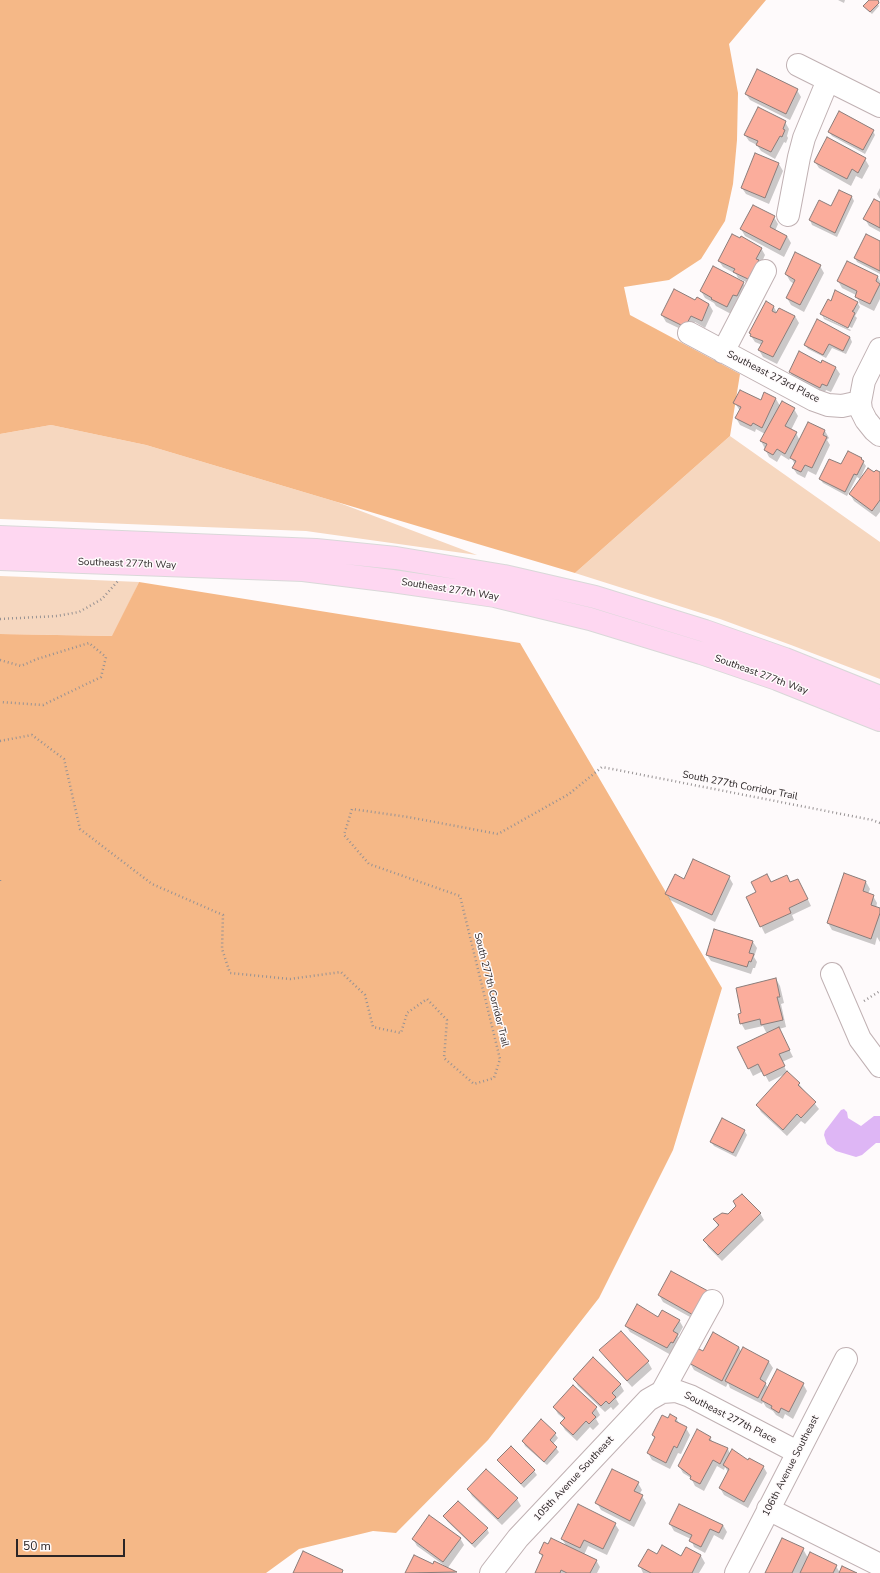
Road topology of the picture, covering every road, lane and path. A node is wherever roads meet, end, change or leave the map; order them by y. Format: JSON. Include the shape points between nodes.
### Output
{"nodes":[{"id":1,"x":798,"y":65,"type":"dead end"},
{"id":2,"x":828,"y":80,"type":"junction"},
{"id":3,"x":880,"y":106,"type":"edge"},
{"id":4,"x":788,"y":215,"type":"dead end"},
{"id":5,"x":765,"y":271,"type":"dead end"},
{"id":6,"x":689,"y":333,"type":"dead end"},
{"id":7,"x":880,"y":349,"type":"edge"},
{"id":8,"x":723,"y":352,"type":"junction"},
{"id":9,"x":860,"y":402,"type":"junction"},
{"id":10,"x":880,"y":435,"type":"edge"},
{"id":11,"x":0,"y":537,"type":"edge"},
{"id":12,"x":0,"y":559,"type":"edge"},
{"id":13,"x":134,"y":564,"type":"junction"},
{"id":14,"x":0,"y":618,"type":"edge"},
{"id":15,"x":0,"y":660,"type":"edge"},
{"id":16,"x":880,"y":697,"type":"edge"},
{"id":17,"x":0,"y":702,"type":"edge"},
{"id":18,"x":880,"y":720,"type":"edge"},
{"id":19,"x":0,"y":741,"type":"edge"},
{"id":20,"x":880,"y":823,"type":"edge"},
{"id":21,"x":832,"y":974,"type":"dead end"},
{"id":22,"x":880,"y":1066,"type":"edge"},
{"id":23,"x":712,"y":1301,"type":"dead end"},
{"id":24,"x":846,"y":1359,"type":"dead end"},
{"id":25,"x":662,"y":1392,"type":"junction"},
{"id":26,"x":797,"y":1452,"type":"junction"},
{"id":27,"x":768,"y":1509,"type":"junction"},
{"id":28,"x":880,"y":1565,"type":"edge"},
{"id":29,"x":492,"y":1573,"type":"edge"},
{"id":30,"x":736,"y":1573,"type":"edge"}],
"edges":[{"from":1,"to":2,"type":"street"},
{"from":2,"to":3,"type":"street"},
{"from":2,"to":4,"type":"street","via":[[798,157]]},
{"from":5,"to":8,"type":"street"},
{"from":6,"to":8,"type":"street","name":"Southeast 273rd Place"},
{"from":7,"to":9,"type":"street","via":[[864,381]]},
{"from":8,"to":9,"type":"street","name":"Southeast 273rd Place","via":[[828,406]]},
{"from":9,"to":10,"type":"street","via":[[866,420]]},
{"from":11,"to":16,"type":"main road","via":[[316,550],[396,558],[504,576],[595,597],[705,631],[785,659]]},
{"from":12,"to":13,"type":"main road","name":"Southeast 277th Way"},
{"from":13,"to":14,"type":"path","via":[[102,599],[78,612],[58,616]]},
{"from":13,"to":18,"type":"main road","name":"Southeast 277th Way","via":[[303,570],[495,596],[590,619],[701,653],[777,679]]},
{"from":15,"to":17,"type":"path","via":[[21,666],[37,658],[89,643],[106,657],[101,677],[42,705]]},
{"from":19,"to":20,"type":"path","name":"South 277th Corridor Trail","via":[[32,735],[64,759],[80,829],[152,884],[223,915],[222,949],[230,973],[290,979],[341,972],[364,996],[373,1027],[401,1033],[407,1013],[427,999],[447,1020],[444,1058],[474,1084],[494,1078],[500,1059],[460,896],[369,864],[344,835],[352,809],[498,834],[569,794],[602,767]]},
{"from":21,"to":22,"type":"street","via":[[860,1039]]},
{"from":23,"to":25,"type":"street"},
{"from":24,"to":26,"type":"street","name":"106th Avenue Southeast"},
{"from":25,"to":26,"type":"street","name":"Southeast 277th Place","via":[[676,1391],[690,1396]]},
{"from":25,"to":29,"type":"street","name":"105th Avenue Southeast","via":[[648,1400],[501,1558]]},
{"from":26,"to":27,"type":"street","name":"106th Avenue Southeast"},
{"from":27,"to":28,"type":"street"},
{"from":27,"to":30,"type":"street","name":"106th Avenue Southeast"}]}
